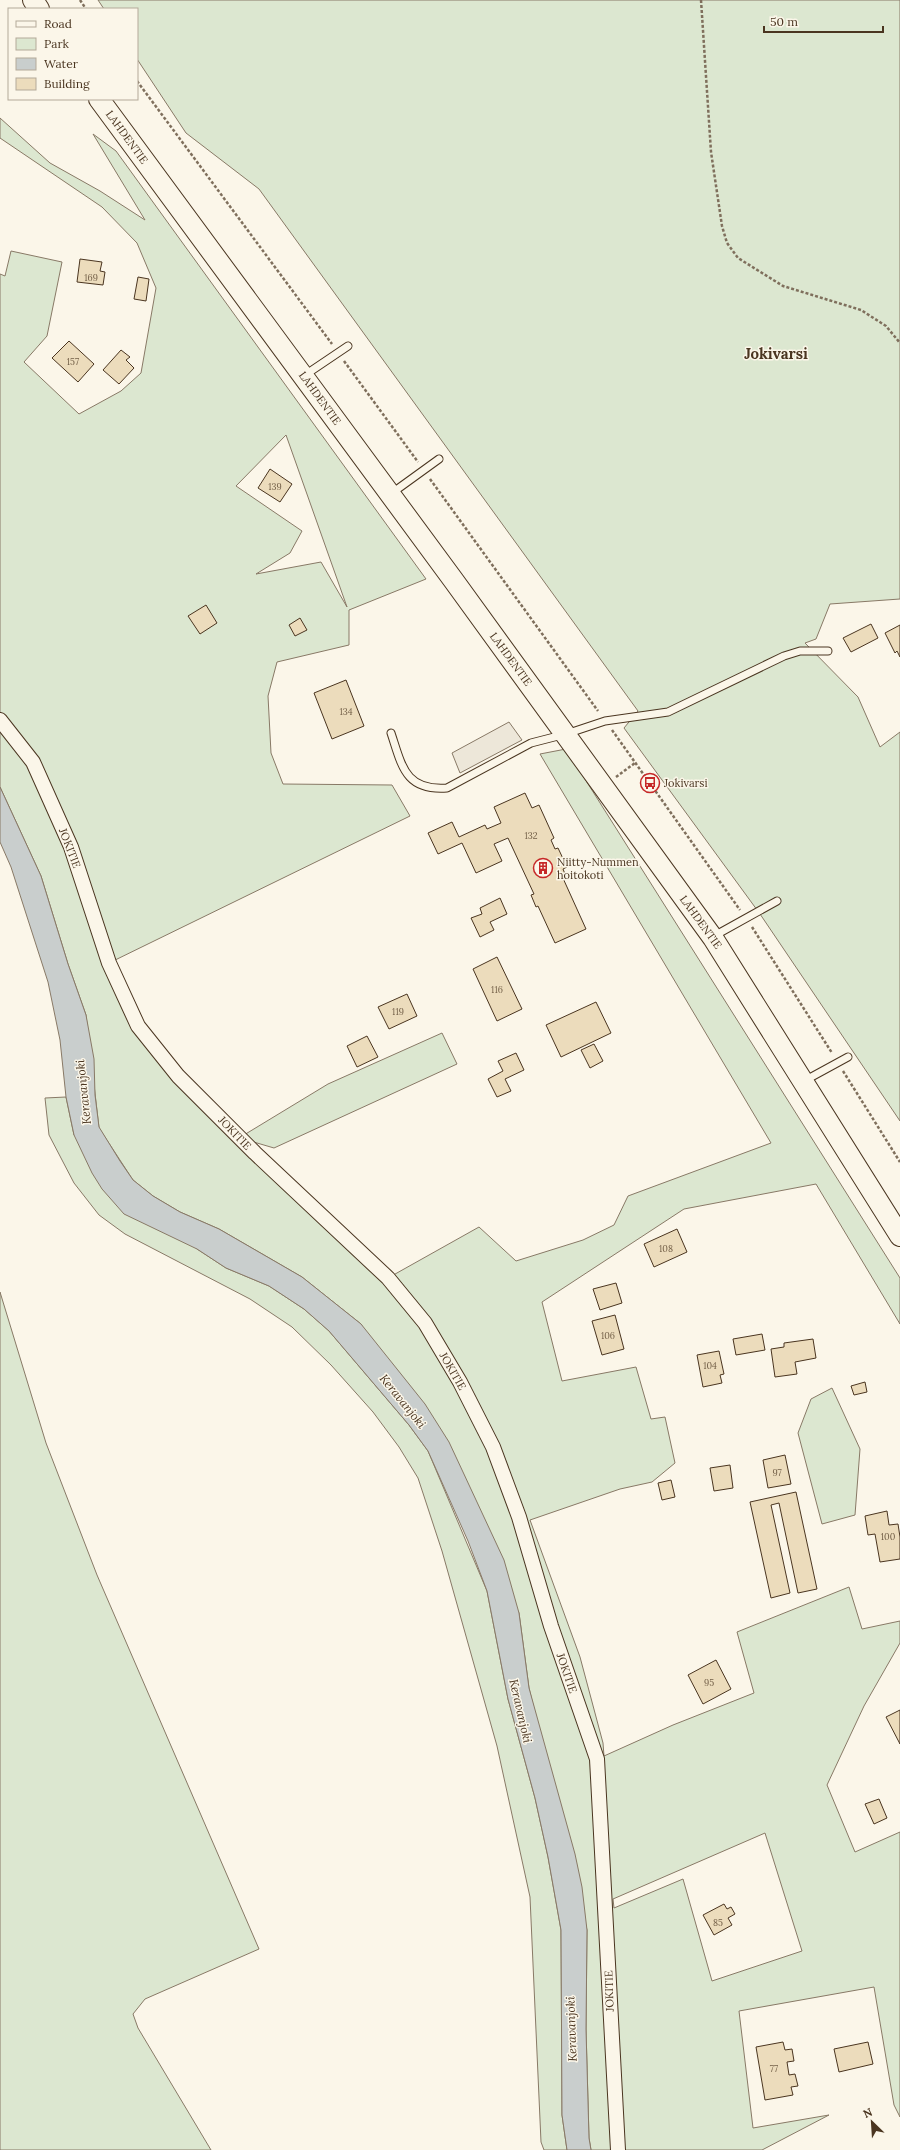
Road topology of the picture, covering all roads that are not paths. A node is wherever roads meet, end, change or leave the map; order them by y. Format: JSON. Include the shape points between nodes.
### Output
{"nodes":[{"id":1,"x":100,"y":100,"type":"edge"},
{"id":2,"x":348,"y":346,"type":"dead end"},
{"id":3,"x":303,"y":376,"type":"junction"},
{"id":4,"x":439,"y":459,"type":"dead end"},
{"id":5,"x":390,"y":494,"type":"junction"},
{"id":6,"x":828,"y":651,"type":"dead end"},
{"id":7,"x":0,"y":720,"type":"edge"},
{"id":8,"x":391,"y":733,"type":"dead end"},
{"id":9,"x":566,"y":734,"type":"junction"},
{"id":10,"x":776,"y":901,"type":"dead end"},
{"id":11,"x":712,"y":938,"type":"junction"},
{"id":12,"x":848,"y":1057,"type":"dead end"},
{"id":13,"x":804,"y":1081,"type":"junction"},
{"id":14,"x":900,"y":1236,"type":"edge"},
{"id":15,"x":618,"y":2150,"type":"edge"}],
"edges":[{"from":1,"to":3,"type":"main road","name":"LAHDENTIE"},
{"from":2,"to":3,"type":"lane"},
{"from":3,"to":5,"type":"main road","name":"LAHDENTIE"},
{"from":4,"to":5,"type":"lane"},
{"from":5,"to":9,"type":"main road","name":"LAHDENTIE"},
{"from":6,"to":9,"type":"lane","via":[[800,652],[784,656],[668,712],[605,721]]},
{"from":7,"to":15,"type":"street","name":"JOKITIE","via":[[33,762],[71,847],[109,963],[138,1026],[178,1076],[255,1153],[388,1278],[425,1323],[460,1382],[493,1447],[519,1517],[551,1626],[596,1759]]},
{"from":8,"to":9,"type":"lane","via":[[403,770],[414,783],[432,789],[453,785],[531,743]]},
{"from":9,"to":11,"type":"main road","name":"LAHDENTIE"},
{"from":10,"to":11,"type":"lane"},
{"from":11,"to":13,"type":"main road","name":"LAHDENTIE"},
{"from":12,"to":13,"type":"lane"},
{"from":13,"to":14,"type":"main road","name":"LAHDENTIE"}]}
